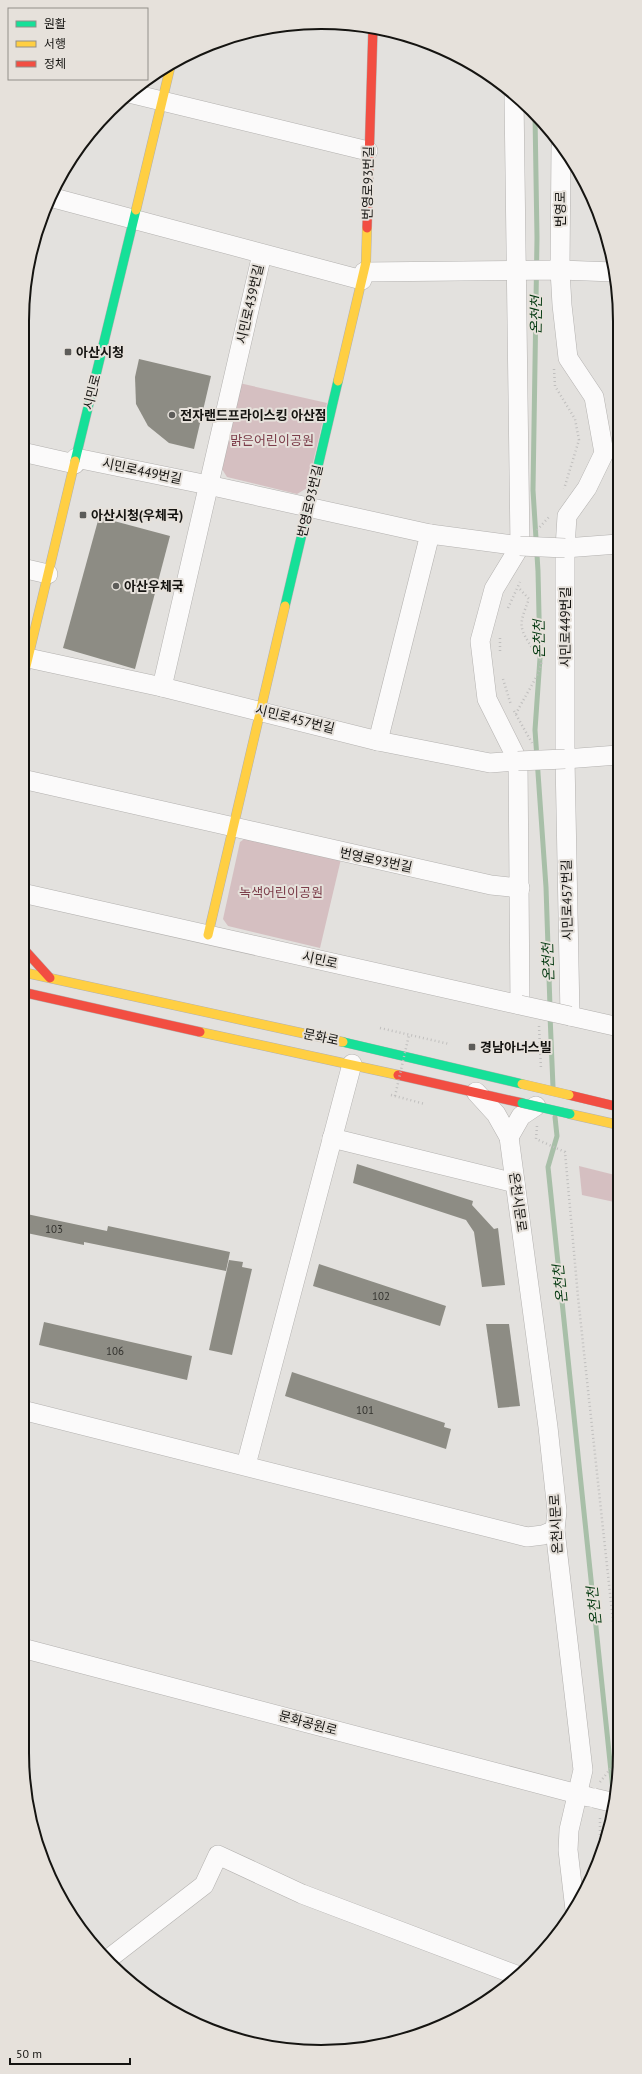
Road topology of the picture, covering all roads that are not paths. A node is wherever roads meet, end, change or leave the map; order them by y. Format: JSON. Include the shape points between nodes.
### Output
{"nodes":[{"id":1,"x":373,"y":34,"type":"edge"},
{"id":2,"x":169,"y":72,"type":"edge"},
{"id":3,"x":136,"y":95,"type":"edge"},
{"id":4,"x":162,"y":101,"type":"junction"},
{"id":5,"x":514,"y":101,"type":"edge"},
{"id":6,"x":368,"y":151,"type":"junction"},
{"id":7,"x":561,"y":155,"type":"edge"},
{"id":8,"x":56,"y":199,"type":"edge"},
{"id":9,"x":134,"y":220,"type":"junction"},
{"id":10,"x":262,"y":254,"type":"junction"},
{"id":11,"x":560,"y":270,"type":"junction"},
{"id":12,"x":516,"y":271,"type":"junction"},
{"id":13,"x":609,"y":272,"type":"edge"},
{"id":14,"x":363,"y":276,"type":"junction"},
{"id":15,"x":29,"y":453,"type":"edge"},
{"id":16,"x":76,"y":461,"type":"junction"},
{"id":17,"x":208,"y":485,"type":"junction"},
{"id":18,"x":308,"y":508,"type":"junction"},
{"id":19,"x":430,"y":534,"type":"junction"},
{"id":20,"x":613,"y":544,"type":"edge"},
{"id":21,"x":520,"y":546,"type":"junction"},
{"id":22,"x":565,"y":548,"type":"junction"},
{"id":23,"x":29,"y":570,"type":"edge"},
{"id":24,"x":48,"y":574,"type":"junction"},
{"id":25,"x":29,"y":654,"type":"edge"},
{"id":26,"x":29,"y":658,"type":"edge"},
{"id":27,"x":162,"y":687,"type":"junction"},
{"id":28,"x":261,"y":710,"type":"junction"},
{"id":29,"x":378,"y":741,"type":"junction"},
{"id":30,"x":613,"y":756,"type":"edge"},
{"id":31,"x":565,"y":760,"type":"junction"},
{"id":32,"x":518,"y":761,"type":"junction"},
{"id":33,"x":29,"y":781,"type":"edge"},
{"id":34,"x":233,"y":828,"type":"junction"},
{"id":35,"x":520,"y":888,"type":"junction"},
{"id":36,"x":29,"y":895,"type":"edge"},
{"id":37,"x":208,"y":935,"type":"junction"},
{"id":38,"x":29,"y":955,"type":"edge"},
{"id":39,"x":29,"y":974,"type":"edge"},
{"id":40,"x":50,"y":978,"type":"junction"},
{"id":41,"x":29,"y":995,"type":"edge"},
{"id":42,"x":520,"y":1005,"type":"junction"},
{"id":43,"x":570,"y":1016,"type":"junction"},
{"id":44,"x":613,"y":1026,"type":"edge"},
{"id":45,"x":352,"y":1064,"type":"junction"},
{"id":46,"x":476,"y":1092,"type":"junction"},
{"id":47,"x":613,"y":1106,"type":"edge"},
{"id":48,"x":527,"y":1108,"type":"junction"},
{"id":49,"x":613,"y":1124,"type":"edge"},
{"id":50,"x":509,"y":1137,"type":"junction"},
{"id":51,"x":332,"y":1138,"type":"junction"},
{"id":52,"x":515,"y":1183,"type":"junction"},
{"id":53,"x":29,"y":1412,"type":"edge"},
{"id":54,"x":246,"y":1465,"type":"junction"},
{"id":55,"x":555,"y":1530,"type":"junction"},
{"id":56,"x":29,"y":1650,"type":"edge"},
{"id":57,"x":585,"y":1796,"type":"junction"},
{"id":58,"x":609,"y":1802,"type":"edge"},
{"id":59,"x":574,"y":1899,"type":"edge"},
{"id":60,"x":112,"y":1956,"type":"edge"},
{"id":61,"x":513,"y":1974,"type":"edge"}],
"edges":[{"from":1,"to":6,"type":"main road","name":"번영로93번길"},
{"from":2,"to":4,"type":"main road","name":"시민로"},
{"from":3,"to":4,"type":"street"},
{"from":4,"to":6,"type":"street"},
{"from":4,"to":9,"type":"main road","name":"시민로"},
{"from":5,"to":12,"type":"street"},
{"from":6,"to":14,"type":"main road","name":"번영로93번길","via":[[366,262]]},
{"from":7,"to":11,"type":"street","name":"번영로"},
{"from":8,"to":9,"type":"street","name":"시민로439번길"},
{"from":9,"to":10,"type":"street","name":"시민로439번길"},
{"from":9,"to":16,"type":"main road","name":"시민로"},
{"from":10,"to":14,"type":"street"},
{"from":10,"to":17,"type":"street","name":"시민로439번길"},
{"from":11,"to":12,"type":"street"},
{"from":11,"to":13,"type":"street"},
{"from":11,"to":22,"type":"street","via":[[568,358],[594,397],[604,453],[587,488],[567,516]]},
{"from":12,"to":14,"type":"street"},
{"from":12,"to":21,"type":"street"},
{"from":14,"to":18,"type":"main road","name":"번영로93번길"},
{"from":15,"to":16,"type":"street","name":"시민로449번길"},
{"from":16,"to":17,"type":"street","name":"시민로449번길"},
{"from":16,"to":24,"type":"main road","name":"시민로"},
{"from":17,"to":18,"type":"street","name":"시민로449번길"},
{"from":17,"to":27,"type":"street"},
{"from":18,"to":19,"type":"street","name":"시민로449번길"},
{"from":18,"to":28,"type":"main road","name":"번영로93번길"},
{"from":19,"to":21,"type":"street","name":"시민로449번길"},
{"from":19,"to":29,"type":"street"},
{"from":20,"to":22,"type":"street"},
{"from":21,"to":22,"type":"street","name":"시민로449번길","bridge":true},
{"from":21,"to":32,"type":"street","via":[[494,589],[480,641],[487,699]]},
{"from":22,"to":31,"type":"street","name":"시민로449번길"},
{"from":23,"to":24,"type":"street"},
{"from":24,"to":25,"type":"main road","name":"시민로"},
{"from":26,"to":27,"type":"street","name":"시민로457번길"},
{"from":27,"to":28,"type":"street","name":"시민로457번길"},
{"from":28,"to":29,"type":"street","name":"시민로457번길"},
{"from":28,"to":34,"type":"main road","name":"번영로93번길"},
{"from":29,"to":32,"type":"street","name":"시민로457번길","via":[[490,763]]},
{"from":30,"to":31,"type":"street","name":"시민로457번길"},
{"from":31,"to":32,"type":"street","name":"시민로457번길","bridge":true},
{"from":31,"to":43,"type":"street","name":"시민로457번길"},
{"from":32,"to":35,"type":"street"},
{"from":33,"to":34,"type":"street"},
{"from":34,"to":35,"type":"street","name":"번영로93번길","via":[[492,885]]},
{"from":34,"to":37,"type":"main road","name":"번영로93번길"},
{"from":35,"to":42,"type":"street"},
{"from":36,"to":37,"type":"street","name":"시민로"},
{"from":37,"to":42,"type":"street","name":"시민로"},
{"from":38,"to":40,"type":"main road"},
{"from":39,"to":40,"type":"main road","name":"문화로"},
{"from":40,"to":47,"type":"main road","name":"문화로","bridge":true,"via":[[398,1054]]},
{"from":41,"to":45,"type":"main road","name":"문화로"},
{"from":42,"to":43,"type":"street","name":"시민로","bridge":true},
{"from":43,"to":44,"type":"street","name":"시민로"},
{"from":45,"to":46,"type":"main road","name":"문화로"},
{"from":45,"to":51,"type":"street"},
{"from":46,"to":48,"type":"main road","name":"문화로"},
{"from":46,"to":50,"type":"street","via":[[496,1114]]},
{"from":48,"to":49,"type":"main road","name":"문화로","bridge":true},
{"from":48,"to":50,"type":"street"},
{"from":50,"to":52,"type":"street","name":"온천시문로"},
{"from":51,"to":52,"type":"street"},
{"from":51,"to":54,"type":"street"},
{"from":52,"to":55,"type":"street","name":"온천시문로","via":[[548,1427],[557,1511]]},
{"from":53,"to":54,"type":"street"},
{"from":54,"to":55,"type":"street","via":[[527,1536],[543,1535]]},
{"from":55,"to":57,"type":"street","name":"온천시문로"},
{"from":56,"to":57,"type":"street","name":"문화공원로"},
{"from":57,"to":58,"type":"street","name":"문화공원로","bridge":true},
{"from":57,"to":59,"type":"street","name":"온천시문로","via":[[569,1830],[568,1850]]},
{"from":60,"to":61,"type":"street","via":[[204,1885],[218,1854],[302,1894]]}]}
